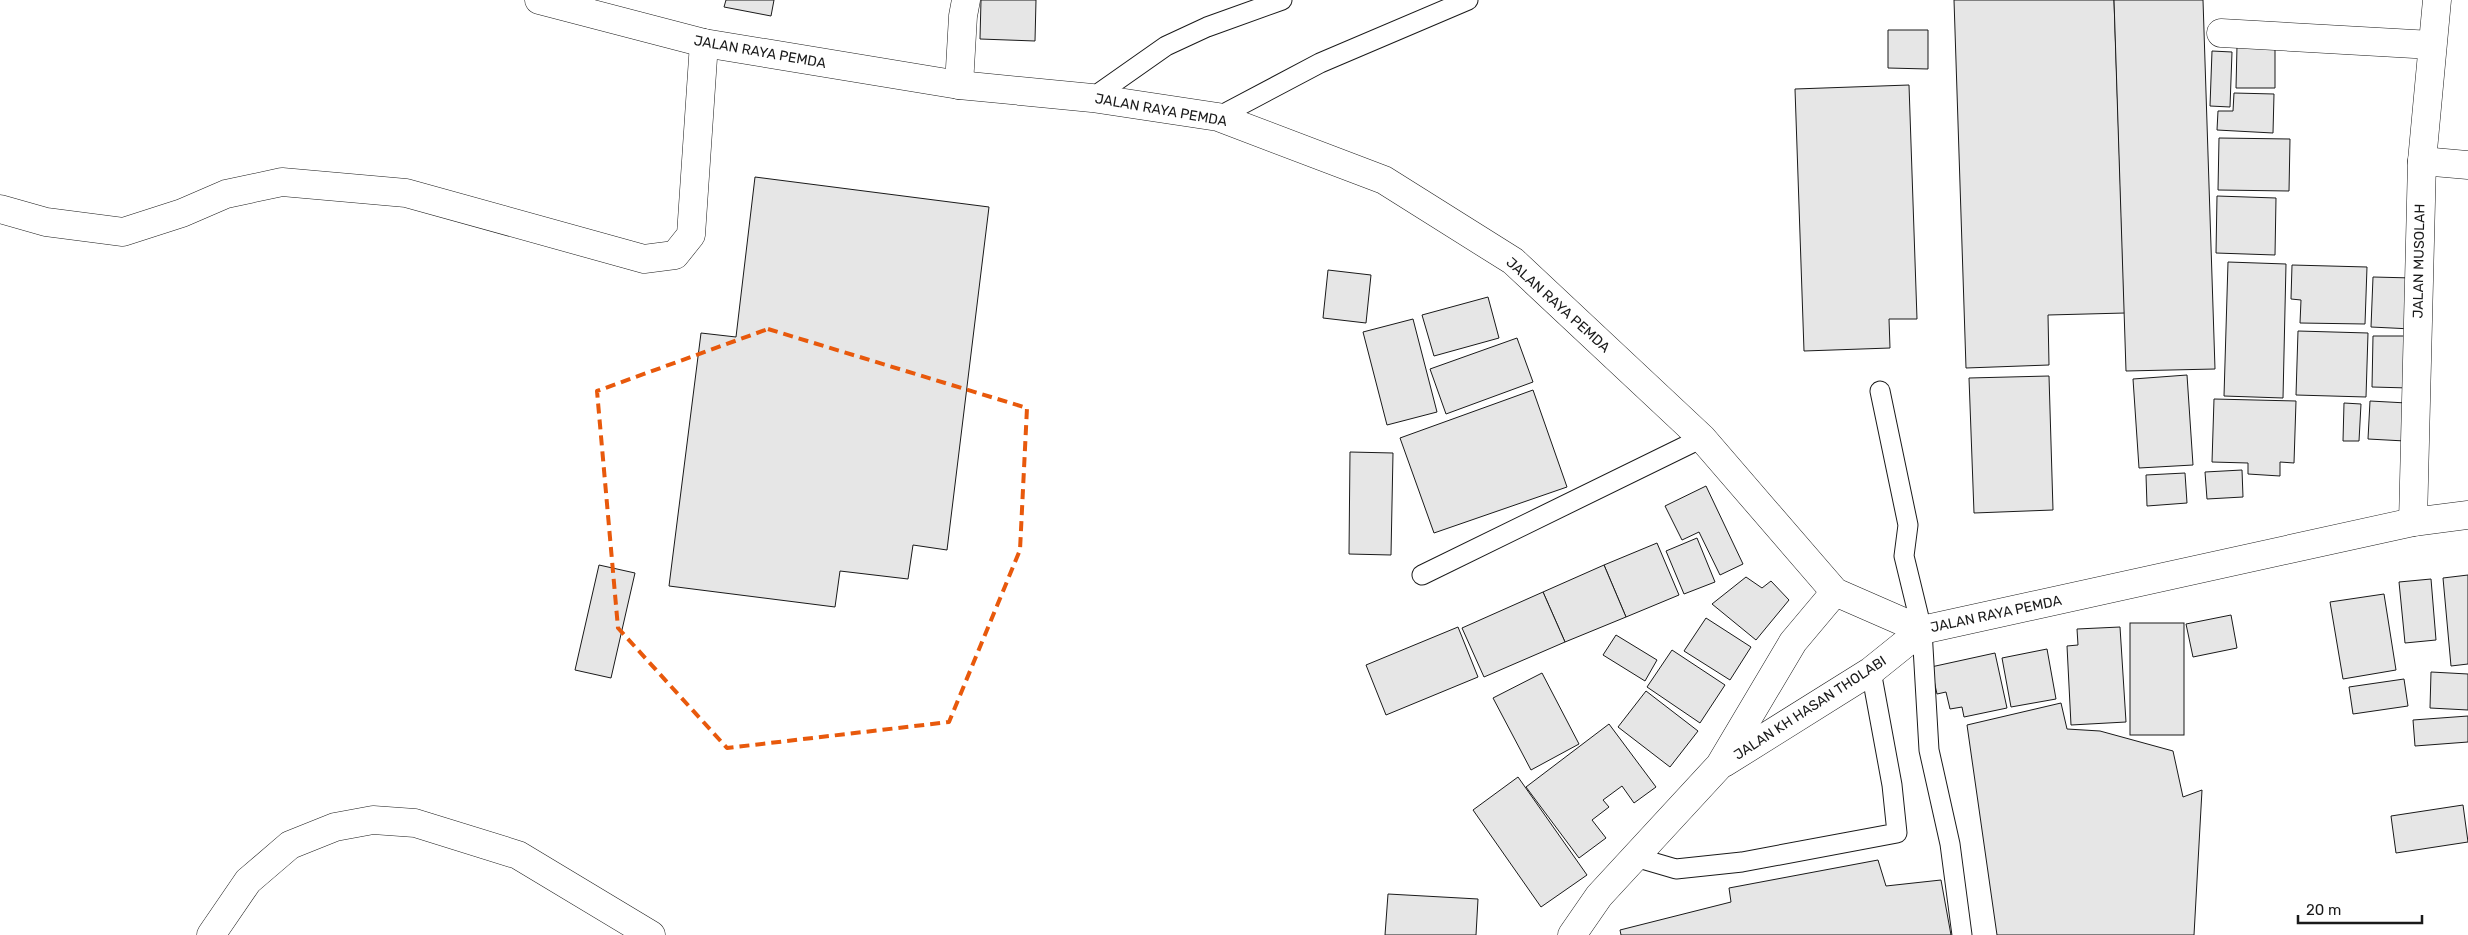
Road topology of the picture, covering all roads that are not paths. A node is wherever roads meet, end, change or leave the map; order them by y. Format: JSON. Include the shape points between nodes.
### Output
{"nodes":[{"id":1,"x":539,"y":0,"type":"edge"},
{"id":2,"x":966,"y":0,"type":"edge"},
{"id":3,"x":1282,"y":0,"type":"edge"},
{"id":4,"x":1468,"y":0,"type":"edge"},
{"id":5,"x":2437,"y":0,"type":"edge"},
{"id":6,"x":2221,"y":33,"type":"dead end"},
{"id":7,"x":704,"y":43,"type":"junction"},
{"id":8,"x":2432,"y":45,"type":"junction"},
{"id":9,"x":959,"y":85,"type":"junction"},
{"id":10,"x":1092,"y":98,"type":"junction"},
{"id":11,"x":1218,"y":117,"type":"junction"},
{"id":12,"x":2422,"y":161,"type":"junction"},
{"id":13,"x":2468,"y":164,"type":"edge"},
{"id":14,"x":0,"y":209,"type":"edge"},
{"id":15,"x":1880,"y":391,"type":"dead end"},
{"id":16,"x":1702,"y":438,"type":"junction"},
{"id":17,"x":2468,"y":515,"type":"edge"},
{"id":18,"x":2412,"y":522,"type":"junction"},
{"id":19,"x":1422,"y":575,"type":"dead end"},
{"id":20,"x":1836,"y":592,"type":"junction"},
{"id":21,"x":1922,"y":630,"type":"junction"},
{"id":22,"x":1872,"y":671,"type":"junction"},
{"id":23,"x":1720,"y":766,"type":"junction"},
{"id":24,"x":1635,"y":857,"type":"junction"},
{"id":25,"x":211,"y":935,"type":"edge"},
{"id":26,"x":651,"y":935,"type":"edge"},
{"id":27,"x":1572,"y":935,"type":"edge"},
{"id":28,"x":1962,"y":935,"type":"edge"}],
"edges":[{"from":1,"to":7,"type":"street","name":"JALAN RAYA PEMDA"},
{"from":2,"to":9,"type":"street"},
{"from":3,"to":10,"type":"lane","via":[[1166,46]]},
{"from":4,"to":11,"type":"lane","via":[[1320,63]]},
{"from":5,"to":8,"type":"street","name":"JALAN MUSOLAH"},
{"from":6,"to":8,"type":"street"},
{"from":7,"to":9,"type":"street","name":"JALAN RAYA PEMDA"},
{"from":7,"to":14,"type":"street","via":[[691,235],[675,255],[644,258],[406,193],[282,182],[226,194],[182,213],[123,232],[46,222]]},
{"from":8,"to":12,"type":"street","name":"JALAN MUSOLAH"},
{"from":9,"to":10,"type":"street","name":"JALAN RAYA PEMDA"},
{"from":10,"to":11,"type":"street","name":"JALAN RAYA PEMDA"},
{"from":11,"to":16,"type":"street","name":"JALAN RAYA PEMDA","via":[[1384,180],[1513,261]]},
{"from":12,"to":13,"type":"street"},
{"from":12,"to":18,"type":"street","name":"JALAN MUSOLAH"},
{"from":15,"to":21,"type":"lane","via":[[1908,525],[1904,556]]},
{"from":16,"to":19,"type":"lane"},
{"from":16,"to":20,"type":"street","name":"JALAN RAYA PEMDA"},
{"from":17,"to":18,"type":"street","name":"JALAN RAYA PEMDA"},
{"from":18,"to":21,"type":"street","name":"JALAN RAYA PEMDA"},
{"from":20,"to":21,"type":"street","name":"JALAN RAYA PEMDA"},
{"from":20,"to":23,"type":"street","name":"JALAN KH HASAN THOLABI","via":[[1793,642]]},
{"from":21,"to":22,"type":"street","name":"JALAN KH HASAN THOLABI"},
{"from":21,"to":28,"type":"lane","via":[[1929,750],[1950,844]]},
{"from":22,"to":23,"type":"street","name":"JALAN KH HASAN THOLABI"},
{"from":22,"to":24,"type":"lane","via":[[1897,833],[1742,862],[1676,869]]},
{"from":23,"to":24,"type":"street","name":"JALAN KH HASAN THOLABI"},
{"from":24,"to":27,"type":"street","name":"JALAN KH HASAN THOLABI","via":[[1599,896]]},
{"from":25,"to":26,"type":"street","via":[[248,881],[290,845],[335,827],[374,820],[415,824],[518,855]]}]}
